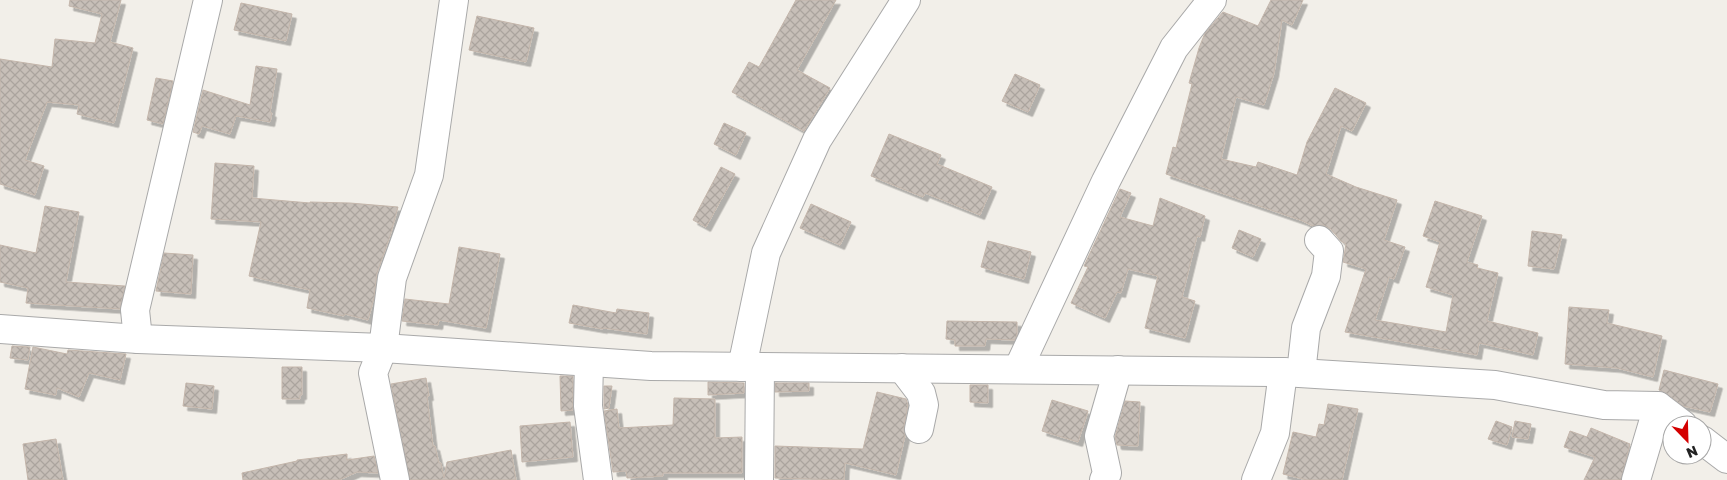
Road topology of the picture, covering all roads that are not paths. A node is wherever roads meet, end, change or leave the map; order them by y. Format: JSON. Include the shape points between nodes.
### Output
{"nodes":[{"id":1,"x":208,"y":0,"type":"edge"},
{"id":2,"x":454,"y":0,"type":"edge"},
{"id":3,"x":906,"y":0,"type":"edge"},
{"id":4,"x":1212,"y":0,"type":"edge"},
{"id":5,"x":1319,"y":240,"type":"dead end"},
{"id":6,"x":0,"y":329,"type":"edge"},
{"id":7,"x":138,"y":338,"type":"junction"},
{"id":8,"x":383,"y":348,"type":"junction"},
{"id":9,"x":589,"y":362,"type":"junction"},
{"id":10,"x":751,"y":367,"type":"junction"},
{"id":11,"x":902,"y":368,"type":"junction"},
{"id":12,"x":1018,"y":369,"type":"junction"},
{"id":13,"x":1118,"y":370,"type":"junction"},
{"id":14,"x":1292,"y":373,"type":"junction"},
{"id":15,"x":1658,"y":406,"type":"junction"},
{"id":16,"x":1670,"y":415,"type":"edge"},
{"id":17,"x":919,"y":429,"type":"dead end"},
{"id":18,"x":1712,"y":448,"type":"edge"},
{"id":19,"x":1727,"y":459,"type":"edge"},
{"id":20,"x":395,"y":480,"type":"edge"},
{"id":21,"x":598,"y":480,"type":"edge"},
{"id":22,"x":759,"y":480,"type":"edge"},
{"id":23,"x":1104,"y":480,"type":"edge"},
{"id":24,"x":1256,"y":480,"type":"edge"},
{"id":25,"x":1636,"y":480,"type":"edge"}],
"edges":[{"from":1,"to":7,"type":"street","via":[[135,310]]},
{"from":2,"to":8,"type":"street","via":[[429,175],[392,278]]},
{"from":3,"to":10,"type":"street","via":[[817,140],[766,253]]},
{"from":4,"to":12,"type":"street","via":[[1174,48],[1106,181]]},
{"from":5,"to":14,"type":"street","via":[[1329,251],[1326,276]]},
{"from":6,"to":7,"type":"street"},
{"from":7,"to":8,"type":"street"},
{"from":8,"to":9,"type":"street"},
{"from":8,"to":20,"type":"street","via":[[373,373]]},
{"from":9,"to":10,"type":"street"},
{"from":9,"to":21,"type":"street","via":[[588,406]]},
{"from":10,"to":11,"type":"street"},
{"from":10,"to":22,"type":"street"},
{"from":11,"to":12,"type":"street"},
{"from":11,"to":17,"type":"street","via":[[921,393],[924,405]]},
{"from":12,"to":13,"type":"street"},
{"from":13,"to":14,"type":"street"},
{"from":13,"to":23,"type":"street","via":[[1099,436],[1107,473]]},
{"from":14,"to":15,"type":"street","via":[[1495,385],[1604,404]]},
{"from":14,"to":24,"type":"street","via":[[1275,433]]},
{"from":15,"to":16,"type":"street"},
{"from":15,"to":25,"type":"street"},
{"from":18,"to":19,"type":"street"}]}
